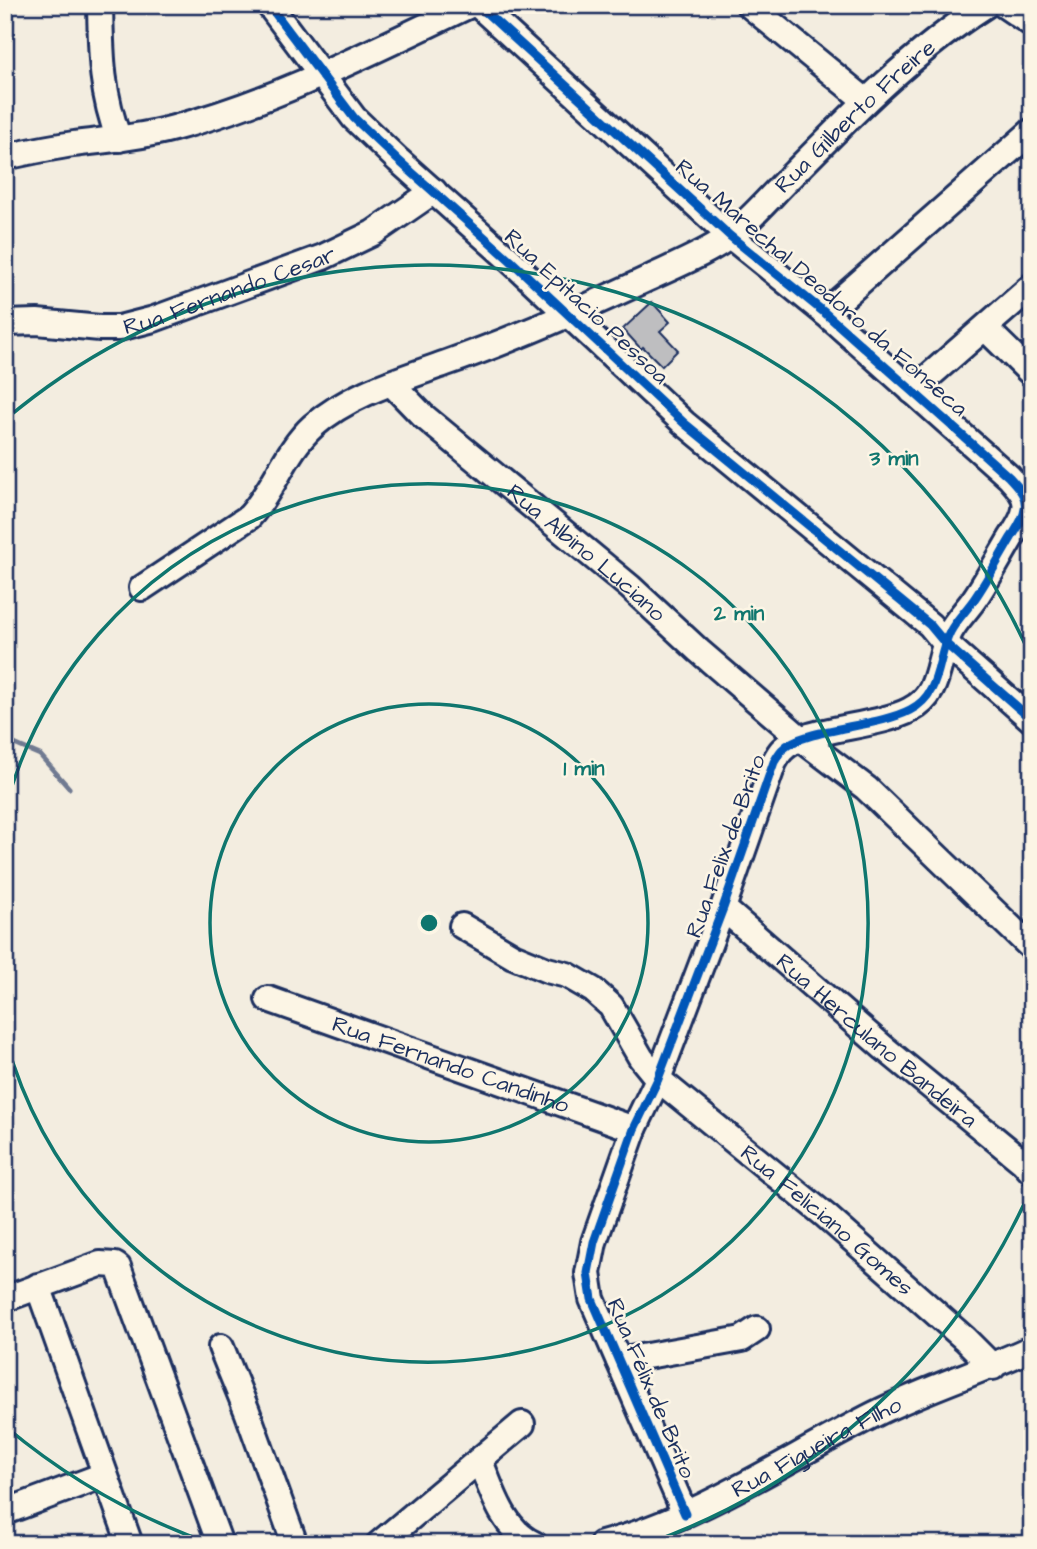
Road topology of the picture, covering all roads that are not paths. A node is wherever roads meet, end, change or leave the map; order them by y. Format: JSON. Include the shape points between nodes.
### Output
{"nodes":[{"id":1,"x":100,"y":5,"type":"edge"},
{"id":2,"x":269,"y":5,"type":"edge"},
{"id":3,"x":470,"y":5,"type":"edge"},
{"id":4,"x":478,"y":5,"type":"edge"},
{"id":5,"x":749,"y":5,"type":"edge"},
{"id":6,"x":986,"y":5,"type":"edge"},
{"id":7,"x":1004,"y":5,"type":"edge"},
{"id":8,"x":1032,"y":24,"type":"edge"},
{"id":9,"x":324,"y":75,"type":"junction"},
{"id":10,"x":866,"y":101,"type":"junction"},
{"id":11,"x":1032,"y":131,"type":"edge"},
{"id":12,"x":119,"y":139,"type":"junction"},
{"id":13,"x":5,"y":157,"type":"edge"},
{"id":14,"x":435,"y":191,"type":"junction"},
{"id":15,"x":730,"y":236,"type":"junction"},
{"id":16,"x":1032,"y":286,"type":"edge"},
{"id":17,"x":824,"y":313,"type":"junction"},
{"id":18,"x":569,"y":315,"type":"junction"},
{"id":19,"x":5,"y":323,"type":"edge"},
{"id":20,"x":985,"y":328,"type":"junction"},
{"id":21,"x":1032,"y":374,"type":"edge"},
{"id":22,"x":391,"y":383,"type":"junction"},
{"id":23,"x":912,"y":391,"type":"junction"},
{"id":24,"x":142,"y":588,"type":"dead end"},
{"id":25,"x":948,"y":636,"type":"junction"},
{"id":26,"x":1032,"y":720,"type":"edge"},
{"id":27,"x":800,"y":738,"type":"junction"},
{"id":28,"x":723,"y":908,"type":"junction"},
{"id":29,"x":462,"y":926,"type":"dead end"},
{"id":30,"x":1032,"y":948,"type":"edge"},
{"id":31,"x":268,"y":999,"type":"dead end"},
{"id":32,"x":658,"y":1079,"type":"junction"},
{"id":33,"x":634,"y":1129,"type":"junction"},
{"id":34,"x":1032,"y":1172,"type":"edge"},
{"id":35,"x":38,"y":1286,"type":"junction"},
{"id":36,"x":5,"y":1299,"type":"edge"},
{"id":37,"x":757,"y":1329,"type":"dead end"},
{"id":38,"x":221,"y":1347,"type":"dead end"},
{"id":39,"x":1032,"y":1348,"type":"edge"},
{"id":40,"x":619,"y":1361,"type":"junction"},
{"id":41,"x":993,"y":1367,"type":"junction"},
{"id":42,"x":522,"y":1424,"type":"dead end"},
{"id":43,"x":480,"y":1461,"type":"junction"},
{"id":44,"x":104,"y":1475,"type":"junction"},
{"id":45,"x":5,"y":1512,"type":"edge"},
{"id":46,"x":685,"y":1514,"type":"junction"},
{"id":47,"x":130,"y":1544,"type":"edge"},
{"id":48,"x":220,"y":1544,"type":"edge"},
{"id":49,"x":295,"y":1544,"type":"edge"},
{"id":50,"x":379,"y":1544,"type":"edge"},
{"id":51,"x":534,"y":1544,"type":"edge"},
{"id":52,"x":602,"y":1544,"type":"edge"}],
"edges":[{"from":1,"to":12,"type":"street","via":[[101,70]]},
{"from":2,"to":9,"type":"street","name":"Rua Epitacio Pessoa"},
{"from":3,"to":9,"type":"street"},
{"from":4,"to":15,"type":"street","name":"Rua Marechal Deodoro da Fonseca"},
{"from":5,"to":10,"type":"street"},
{"from":6,"to":10,"type":"street","name":"Rua Gilberto Freire","via":[[918,53]]},
{"from":7,"to":8,"type":"street"},
{"from":9,"to":12,"type":"street","via":[[233,111]]},
{"from":9,"to":14,"type":"street","name":"Rua Epitacio Pessoa","via":[[354,118]]},
{"from":10,"to":15,"type":"street","name":"Rua Gilberto Freire"},
{"from":11,"to":17,"type":"street"},
{"from":12,"to":13,"type":"street"},
{"from":14,"to":18,"type":"street","name":"Rua Epitacio Pessoa"},
{"from":14,"to":19,"type":"street","name":"Rua Fernando Cesar","via":[[373,233],[323,257],[154,318],[109,328]]},
{"from":15,"to":17,"type":"street","name":"Rua Marechal Deodoro da Fonseca"},
{"from":15,"to":18,"type":"street","name":"Rua Gilberto Freire"},
{"from":16,"to":20,"type":"street"},
{"from":17,"to":23,"type":"street","name":"Rua Marechal Deodoro da Fonseca"},
{"from":18,"to":22,"type":"street","name":"Rua Gilberto Freire"},
{"from":18,"to":25,"type":"street","name":"Rua Epitacio Pessoa","via":[[684,423],[906,607]]},
{"from":20,"to":21,"type":"street"},
{"from":20,"to":23,"type":"street"},
{"from":22,"to":24,"type":"street","name":"Rua Gilberto Freire","via":[[314,426],[249,517]]},
{"from":22,"to":27,"type":"street","name":"Rua Albino Luciano","via":[[422,415],[630,587]]},
{"from":23,"to":25,"type":"street","name":"Rua Marechal Deodoro da Fonseca","via":[[1009,477],[1025,501],[1026,509],[1013,534]]},
{"from":25,"to":26,"type":"street"},
{"from":25,"to":27,"type":"street","via":[[940,671],[917,707],[896,718]]},
{"from":27,"to":28,"type":"street","name":"Rua Felix de Brito","via":[[784,747],[774,762]]},
{"from":27,"to":30,"type":"street","name":"Rua Albino Luciano","via":[[866,788]]},
{"from":28,"to":32,"type":"street","name":"Rua Felix de Brito"},
{"from":28,"to":34,"type":"street","name":"Rua Herculano Bandeira"},
{"from":29,"to":32,"type":"street","name":"Rua Feliciano Gomes","via":[[513,956],[567,975],[593,990],[611,1006]]},
{"from":31,"to":33,"type":"street","name":"Rua Fernando Candinho"},
{"from":32,"to":33,"type":"street","name":"Rua Félix de Brito"},
{"from":32,"to":41,"type":"street","name":"Rua Feliciano Gomes","via":[[826,1216]]},
{"from":33,"to":40,"type":"street","name":"Rua Félix de Brito","via":[[594,1242],[589,1273],[592,1298]]},
{"from":35,"to":36,"type":"street"},
{"from":35,"to":44,"type":"street"},
{"from":35,"to":48,"type":"street","via":[[100,1264],[118,1267]]},
{"from":37,"to":40,"type":"street","via":[[742,1339]]},
{"from":38,"to":49,"type":"street"},
{"from":39,"to":41,"type":"street","name":"Rua Figueira Filho"},
{"from":40,"to":46,"type":"street","name":"Rua Félix de Brito"},
{"from":41,"to":46,"type":"street","name":"Rua Figueira Filho","via":[[883,1410]]},
{"from":42,"to":43,"type":"street"},
{"from":43,"to":50,"type":"street"},
{"from":43,"to":51,"type":"street","via":[[510,1524]]},
{"from":44,"to":45,"type":"street"},
{"from":44,"to":47,"type":"street"},
{"from":46,"to":52,"type":"street","name":"Rua Figueira Filho"}]}
